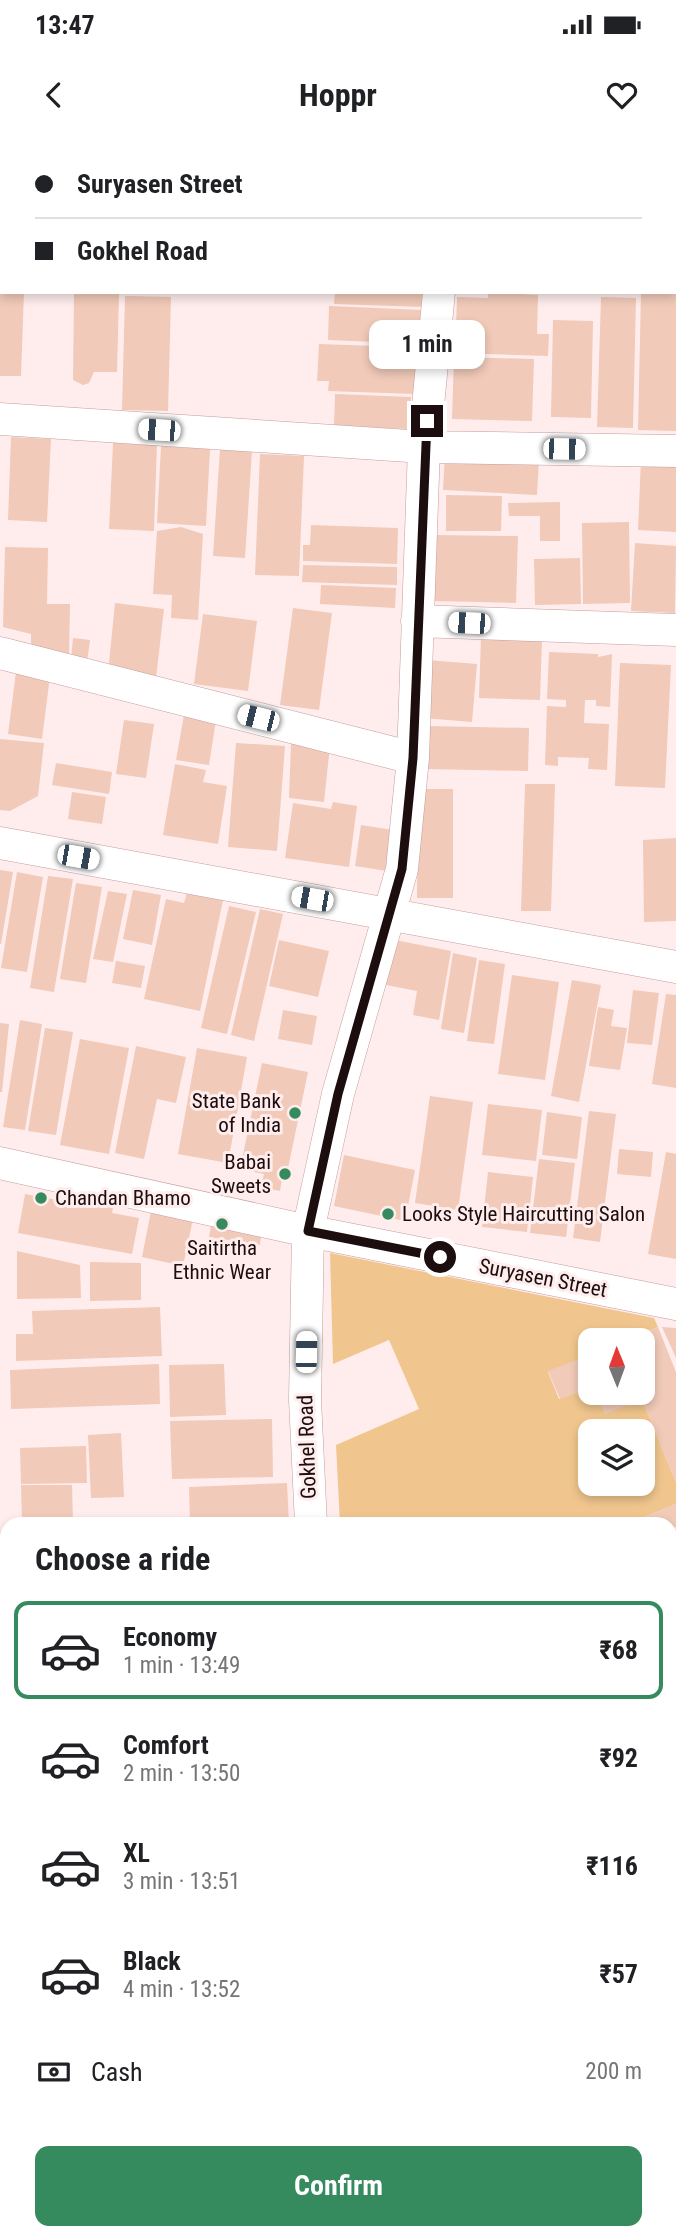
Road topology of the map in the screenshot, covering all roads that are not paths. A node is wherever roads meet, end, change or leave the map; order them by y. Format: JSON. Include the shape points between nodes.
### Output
{"nodes":[{"id":1,"x":439,"y":294,"type":"edge"},
{"id":2,"x":0,"y":419,"type":"edge"},
{"id":3,"x":424,"y":447,"type":"junction"},
{"id":4,"x":676,"y":451,"type":"edge"},
{"id":5,"x":417,"y":621,"type":"junction"},
{"id":6,"x":676,"y":630,"type":"edge"},
{"id":7,"x":0,"y":653,"type":"edge"},
{"id":8,"x":413,"y":758,"type":"junction"},
{"id":9,"x":0,"y":843,"type":"edge"},
{"id":10,"x":389,"y":913,"type":"junction"},
{"id":11,"x":676,"y":967,"type":"edge"},
{"id":12,"x":0,"y":1163,"type":"edge"},
{"id":13,"x":308,"y":1231,"type":"junction"},
{"id":14,"x":676,"y":1304,"type":"edge"},
{"id":15,"x":311,"y":1517,"type":"edge"}],
"edges":[{"from":1,"to":3,"type":"street","name":"Gokhel Road"},
{"from":2,"to":3,"type":"street"},
{"from":3,"to":4,"type":"street"},
{"from":3,"to":5,"type":"street","name":"Gokhel Road"},
{"from":5,"to":6,"type":"street"},
{"from":5,"to":8,"type":"street","name":"Gokhel Road"},
{"from":7,"to":8,"type":"street"},
{"from":8,"to":10,"type":"street","name":"Gokhel Road","via":[[402,869]]},
{"from":9,"to":10,"type":"street"},
{"from":10,"to":11,"type":"street"},
{"from":10,"to":13,"type":"street","name":"Gokhel Road","via":[[338,1094]]},
{"from":12,"to":13,"type":"street","name":"Suryasen Street"},
{"from":13,"to":14,"type":"street","name":"Suryasen Street"},
{"from":13,"to":15,"type":"street","name":"Gokhel Road","via":[[305,1400]]}]}
